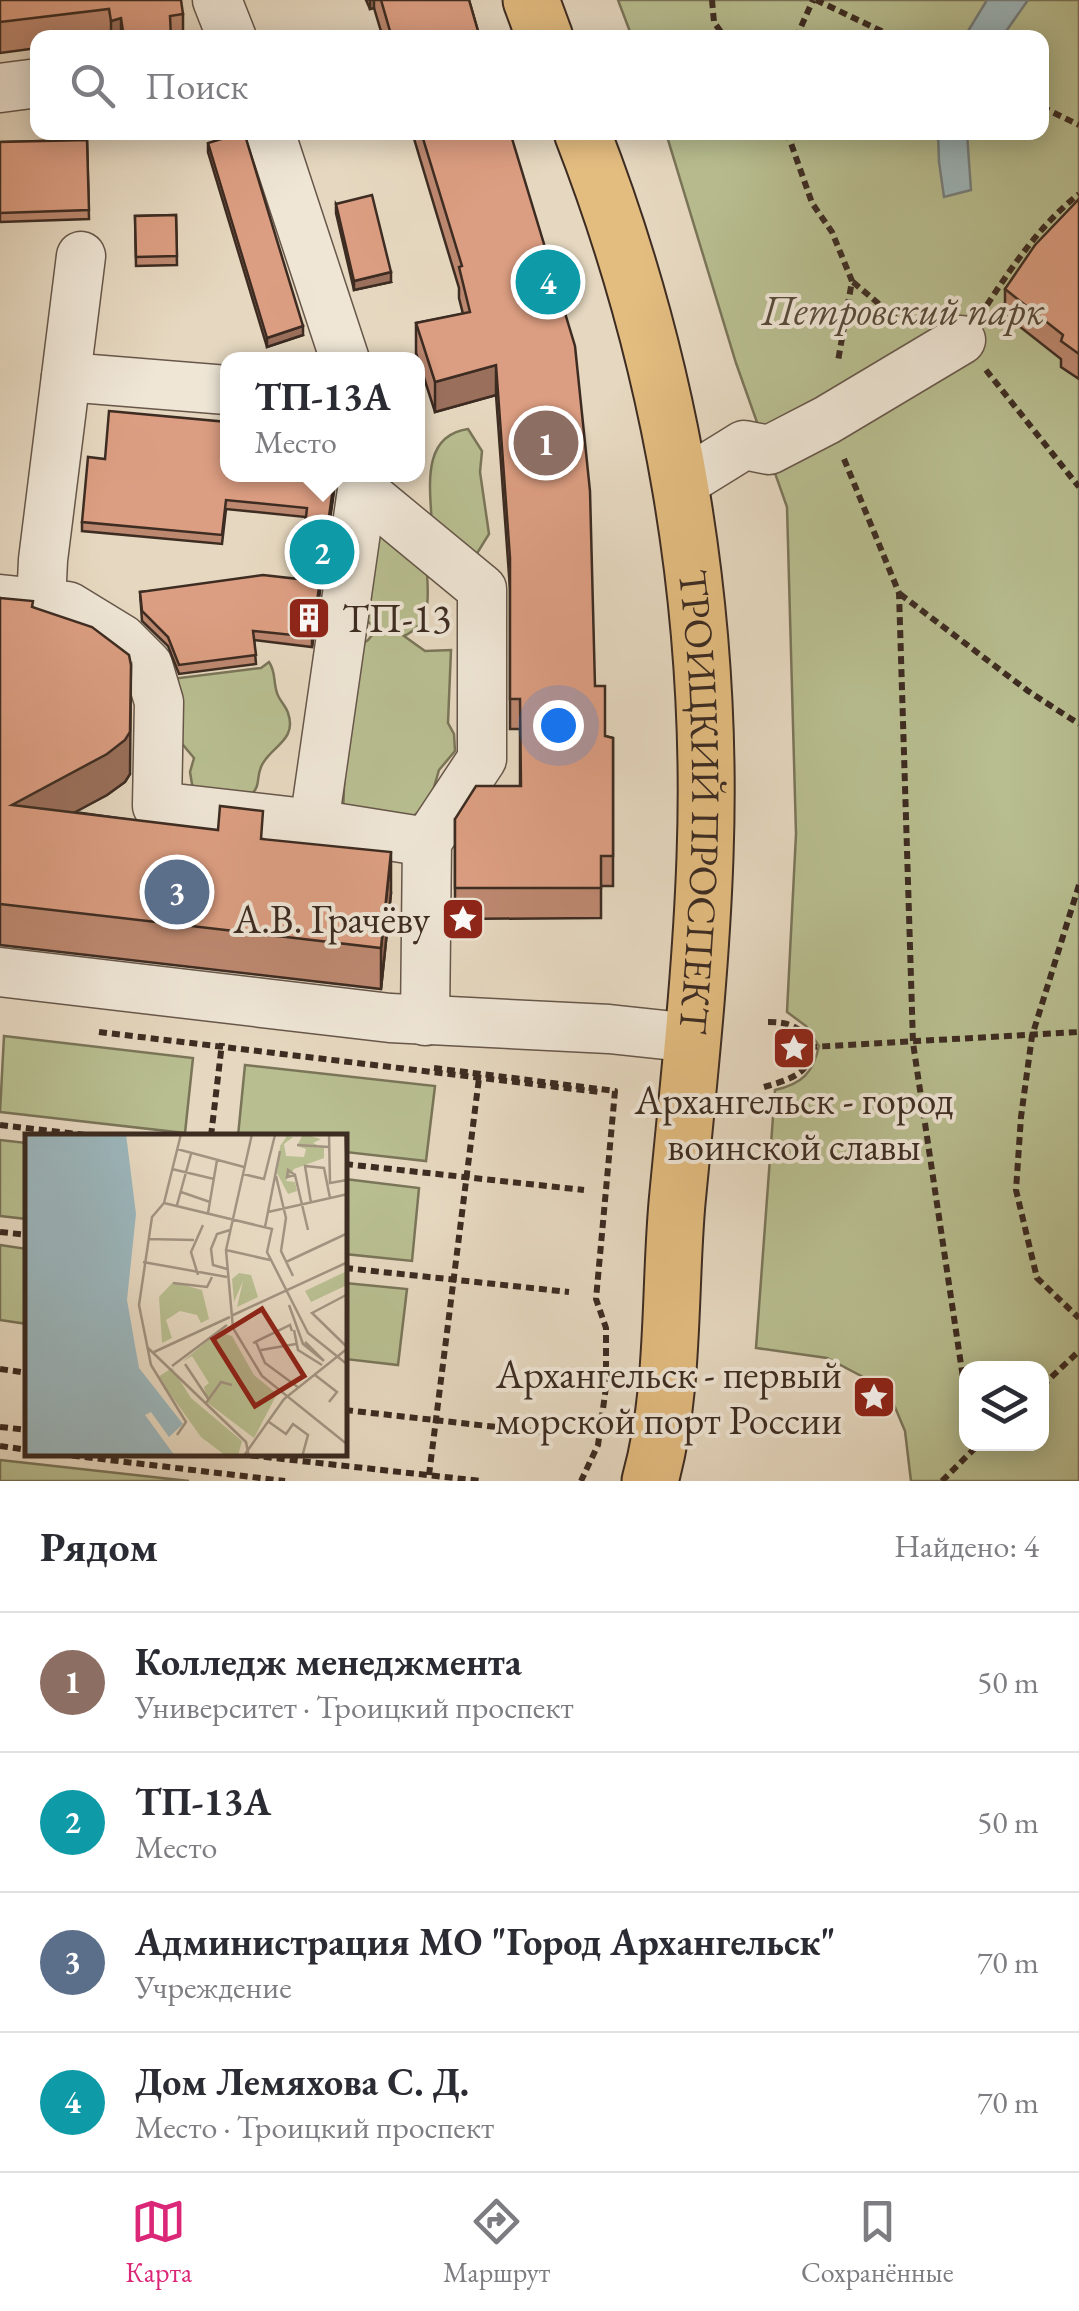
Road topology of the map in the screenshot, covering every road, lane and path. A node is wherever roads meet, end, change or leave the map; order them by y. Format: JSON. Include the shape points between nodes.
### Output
{"nodes":[{"id":1,"x":217,"y":0,"type":"edge"},
{"id":2,"x":531,"y":0,"type":"edge"},
{"id":3,"x":712,"y":0,"type":"edge"},
{"id":4,"x":815,"y":0,"type":"edge"},
{"id":5,"x":229,"y":30,"type":"edge"},
{"id":6,"x":542,"y":30,"type":"edge"},
{"id":7,"x":720,"y":30,"type":"edge"},
{"id":8,"x":800,"y":30,"type":"edge"},
{"id":9,"x":879,"y":30,"type":"edge"},
{"id":10,"x":30,"y":84,"type":"edge"},
{"id":11,"x":0,"y":88,"type":"edge"},
{"id":12,"x":1049,"y":110,"type":"edge"},
{"id":13,"x":1079,"y":124,"type":"edge"},
{"id":14,"x":273,"y":140,"type":"edge"},
{"id":15,"x":585,"y":140,"type":"edge"},
{"id":16,"x":1079,"y":194,"type":"edge"},
{"id":17,"x":81,"y":256,"type":"dead end"},
{"id":18,"x":852,"y":282,"type":"dead end"},
{"id":19,"x":946,"y":349,"type":"junction"},
{"id":20,"x":342,"y":352,"type":"edge"},
{"id":21,"x":66,"y":377,"type":"junction"},
{"id":22,"x":220,"y":389,"type":"edge"},
{"id":23,"x":362,"y":482,"type":"edge"},
{"id":24,"x":681,"y":484,"type":"junction"},
{"id":25,"x":1079,"y":486,"type":"edge"},
{"id":26,"x":20,"y":601,"type":"edge"},
{"id":27,"x":1079,"y":724,"type":"edge"},
{"id":28,"x":314,"y":824,"type":"junction"},
{"id":29,"x":426,"y":842,"type":"junction"},
{"id":30,"x":1079,"y":885,"type":"edge"},
{"id":31,"x":0,"y":972,"type":"edge"},
{"id":32,"x":227,"y":997,"type":"junction"},
{"id":33,"x":425,"y":1021,"type":"junction"},
{"id":34,"x":768,"y":1022,"type":"dead end"},
{"id":35,"x":92,"y":1031,"type":"dead end"},
{"id":36,"x":1079,"y":1032,"type":"edge"},
{"id":37,"x":1032,"y":1036,"type":"junction"},
{"id":38,"x":693,"y":1038,"type":"junction"},
{"id":39,"x":914,"y":1043,"type":"junction"},
{"id":40,"x":222,"y":1047,"type":"junction"},
{"id":41,"x":810,"y":1047,"type":"junction"},
{"id":42,"x":383,"y":1062,"type":"dead end"},
{"id":43,"x":480,"y":1078,"type":"junction"},
{"id":44,"x":764,"y":1087,"type":"dead end"},
{"id":45,"x":599,"y":1092,"type":"dead end"},
{"id":46,"x":0,"y":1125,"type":"edge"},
{"id":47,"x":77,"y":1134,"type":"edge"},
{"id":48,"x":211,"y":1134,"type":"edge"},
{"id":49,"x":348,"y":1164,"type":"edge"},
{"id":50,"x":467,"y":1178,"type":"junction"},
{"id":51,"x":584,"y":1190,"type":"dead end"},
{"id":52,"x":0,"y":1232,"type":"edge"},
{"id":53,"x":25,"y":1235,"type":"edge"},
{"id":54,"x":348,"y":1268,"type":"edge"},
{"id":55,"x":454,"y":1279,"type":"junction"},
{"id":56,"x":569,"y":1292,"type":"dead end"},
{"id":57,"x":1079,"y":1318,"type":"edge"},
{"id":58,"x":1079,"y":1351,"type":"edge"},
{"id":59,"x":961,"y":1361,"type":"edge"},
{"id":60,"x":0,"y":1369,"type":"edge"},
{"id":61,"x":25,"y":1372,"type":"edge"},
{"id":62,"x":1049,"y":1379,"type":"edge"},
{"id":63,"x":348,"y":1410,"type":"edge"},
{"id":64,"x":436,"y":1420,"type":"junction"},
{"id":65,"x":0,"y":1427,"type":"edge"},
{"id":66,"x":25,"y":1430,"type":"edge"},
{"id":67,"x":550,"y":1434,"type":"dead end"},
{"id":68,"x":0,"y":1446,"type":"edge"},
{"id":69,"x":25,"y":1450,"type":"edge"},
{"id":70,"x":970,"y":1451,"type":"edge"},
{"id":71,"x":76,"y":1456,"type":"edge"},
{"id":72,"x":256,"y":1456,"type":"edge"},
{"id":73,"x":428,"y":1475,"type":"junction"},
{"id":74,"x":285,"y":1481,"type":"edge"},
{"id":75,"x":482,"y":1481,"type":"edge"},
{"id":76,"x":582,"y":1481,"type":"edge"},
{"id":77,"x":650,"y":1481,"type":"edge"},
{"id":78,"x":942,"y":1481,"type":"edge"}],
"edges":[{"from":1,"to":5,"type":"lane"},
{"from":2,"to":6,"type":"main road"},
{"from":3,"to":7,"type":"path"},
{"from":4,"to":8,"type":"path"},
{"from":4,"to":9,"type":"path"},
{"from":10,"to":11,"type":"lane"},
{"from":12,"to":13,"type":"path"},
{"from":14,"to":20,"type":"lane"},
{"from":15,"to":24,"type":"main road","name":"ТРОИЦКИЙ ПРОСПЕКТ","via":[[655,357]]},
{"from":16,"to":19,"type":"path"},
{"from":17,"to":21,"type":"lane"},
{"from":18,"to":19,"type":"path","via":[[919,338]]},
{"from":19,"to":24,"type":"lane","via":[[827,420],[768,450],[744,445]]},
{"from":19,"to":25,"type":"path"},
{"from":21,"to":22,"type":"lane"},
{"from":21,"to":26,"type":"lane","via":[[43,560]]},
{"from":23,"to":28,"type":"lane"},
{"from":23,"to":29,"type":"lane","via":[[482,589],[482,759]]},
{"from":24,"to":38,"type":"main road","name":"ТРОИЦКИЙ ПРОСПЕКТ","via":[[705,732]]},
{"from":26,"to":28,"type":"lane","via":[[68,606],[148,664],[159,702],[157,806]]},
{"from":27,"to":39,"type":"path","via":[[900,593]]},
{"from":28,"to":29,"type":"lane"},
{"from":29,"to":33,"type":"lane"},
{"from":30,"to":37,"type":"path"},
{"from":31,"to":32,"type":"lane"},
{"from":32,"to":33,"type":"lane"},
{"from":32,"to":40,"type":"path"},
{"from":33,"to":38,"type":"lane"},
{"from":34,"to":41,"type":"path","via":[[793,1025]]},
{"from":35,"to":40,"type":"path"},
{"from":36,"to":37,"type":"path"},
{"from":37,"to":39,"type":"path"},
{"from":37,"to":57,"type":"path","via":[[1016,1190],[1037,1278]]},
{"from":38,"to":77,"type":"main road","name":"ТРОИЦКИЙ ПРОСПЕКТ","via":[[665,1406]]},
{"from":39,"to":41,"type":"path"},
{"from":39,"to":59,"type":"path"},
{"from":40,"to":43,"type":"path"},
{"from":40,"to":48,"type":"path"},
{"from":41,"to":44,"type":"path","via":[[810,1063],[801,1072]]},
{"from":42,"to":76,"type":"path","via":[[615,1091],[596,1299],[606,1328],[606,1387],[598,1445]]},
{"from":43,"to":45,"type":"path"},
{"from":43,"to":50,"type":"path"},
{"from":46,"to":47,"type":"path"},
{"from":49,"to":50,"type":"path"},
{"from":50,"to":51,"type":"path"},
{"from":50,"to":55,"type":"path"},
{"from":52,"to":53,"type":"path"},
{"from":54,"to":55,"type":"path"},
{"from":55,"to":56,"type":"path"},
{"from":55,"to":64,"type":"path"},
{"from":58,"to":62,"type":"path"},
{"from":60,"to":61,"type":"path"},
{"from":63,"to":64,"type":"path"},
{"from":64,"to":67,"type":"path"},
{"from":64,"to":73,"type":"path"},
{"from":65,"to":66,"type":"path"},
{"from":68,"to":69,"type":"path"},
{"from":70,"to":78,"type":"path"},
{"from":71,"to":74,"type":"path"},
{"from":72,"to":73,"type":"path"},
{"from":73,"to":75,"type":"path"}]}
